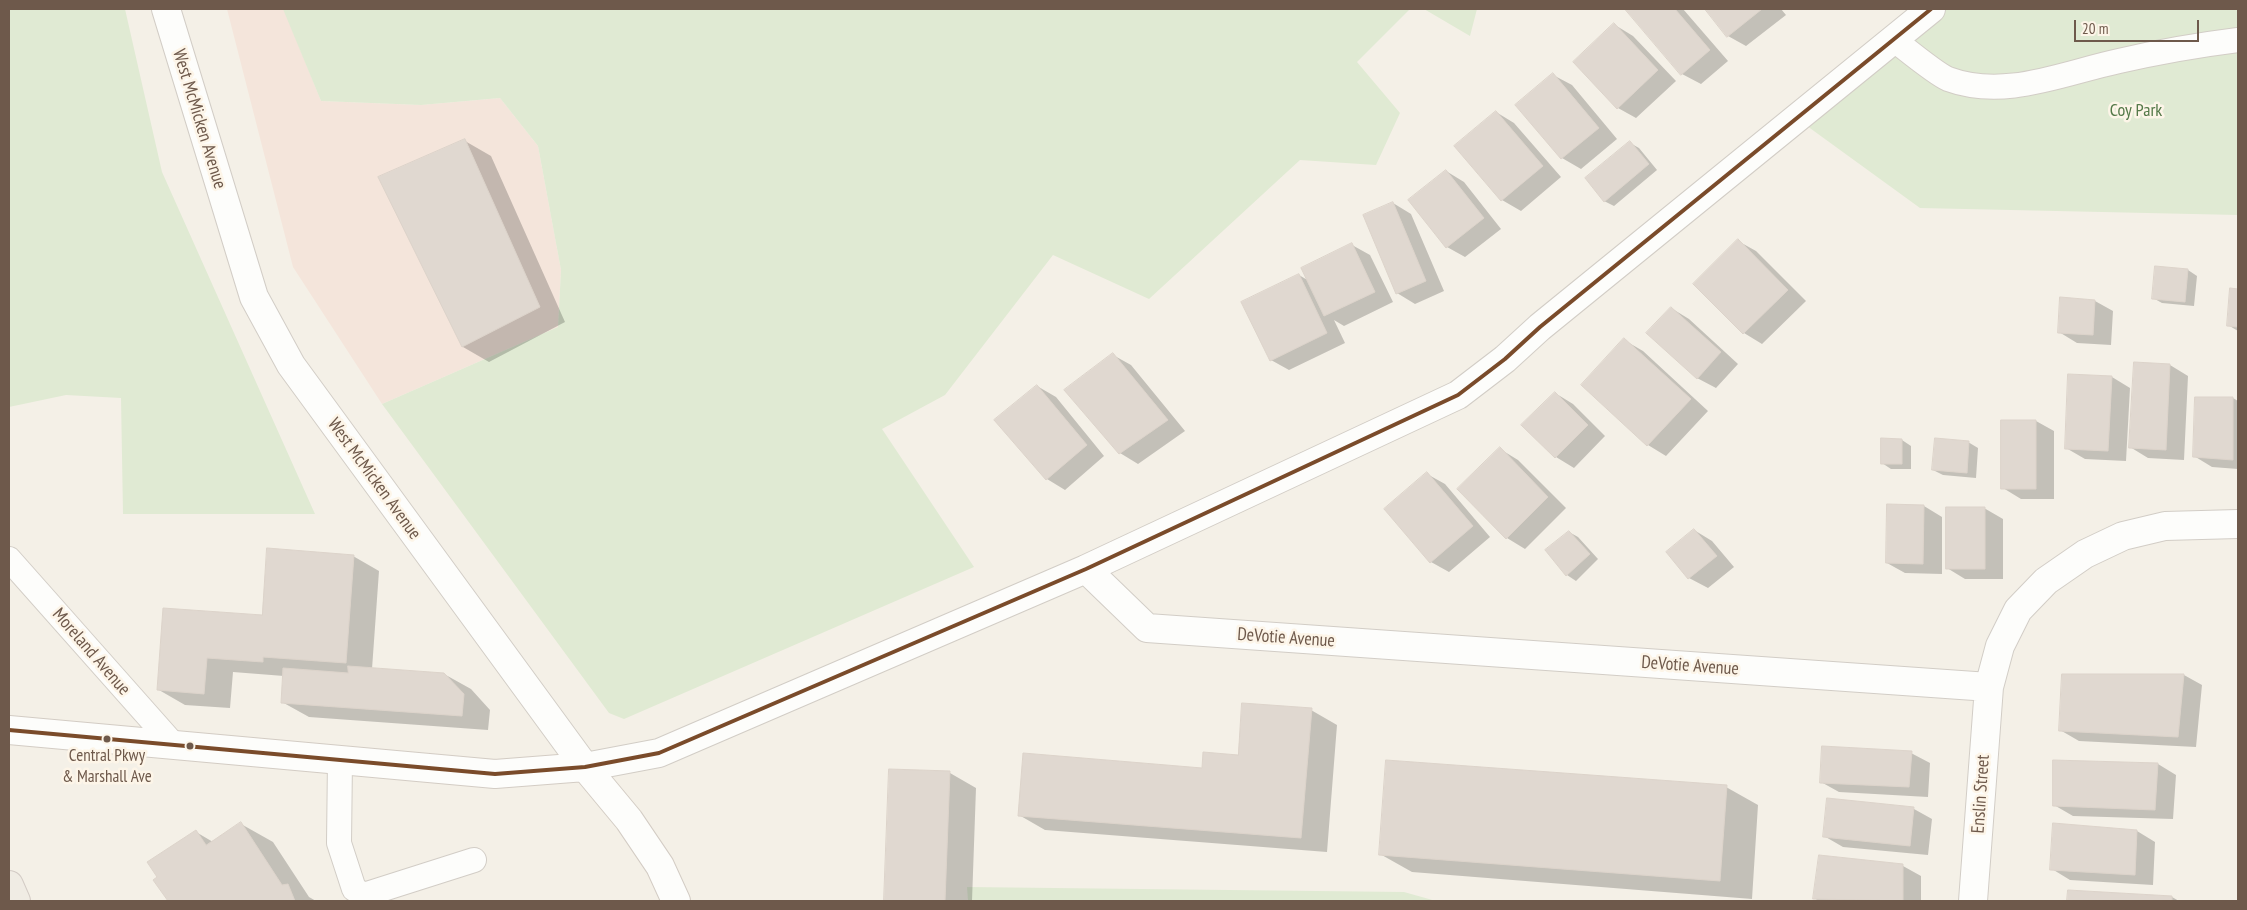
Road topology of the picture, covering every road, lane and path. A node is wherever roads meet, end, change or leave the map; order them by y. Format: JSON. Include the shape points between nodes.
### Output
{"nodes":[{"id":1,"x":166,"y":9,"type":"edge"},
{"id":2,"x":1931,"y":9,"type":"edge"},
{"id":3,"x":1893,"y":39,"type":"junction"},
{"id":4,"x":2238,"y":40,"type":"edge"},
{"id":5,"x":2238,"y":524,"type":"edge"},
{"id":6,"x":9,"y":559,"type":"edge"},
{"id":7,"x":1086,"y":570,"type":"junction"},
{"id":8,"x":1989,"y":688,"type":"junction"},
{"id":9,"x":9,"y":730,"type":"edge"},
{"id":10,"x":173,"y":744,"type":"junction"},
{"id":11,"x":340,"y":760,"type":"junction"},
{"id":12,"x":585,"y":767,"type":"junction"},
{"id":13,"x":474,"y":860,"type":"dead end"},
{"id":14,"x":9,"y":884,"type":"edge"},
{"id":15,"x":16,"y":901,"type":"edge"},
{"id":16,"x":676,"y":901,"type":"edge"},
{"id":17,"x":1973,"y":901,"type":"edge"}],
"edges":[{"from":1,"to":12,"type":"street","name":"West McMicken Avenue","via":[[254,298],[292,366]]},
{"from":2,"to":3,"type":"street"},
{"from":3,"to":4,"type":"lane","via":[[1947,79],[1985,87],[2029,84],[2188,46]]},
{"from":3,"to":7,"type":"street","via":[[1458,395]]},
{"from":5,"to":8,"type":"street","via":[[2165,526],[2123,536],[2084,554],[2046,581],[2018,610],[2000,646]]},
{"from":6,"to":10,"type":"lane","name":"Moreland Avenue"},
{"from":7,"to":8,"type":"street","name":"DeVotie Avenue","via":[[1147,628]]},
{"from":7,"to":12,"type":"street","via":[[660,753]]},
{"from":8,"to":17,"type":"street","name":"Enslin Street"},
{"from":9,"to":10,"type":"street"},
{"from":10,"to":11,"type":"street"},
{"from":11,"to":12,"type":"street","via":[[495,774]]},
{"from":11,"to":13,"type":"lane","via":[[339,843],[354,889],[364,895]]},
{"from":12,"to":16,"type":"street","name":"West McMicken Avenue","via":[[650,850]]},
{"from":14,"to":15,"type":"main road"}]}
